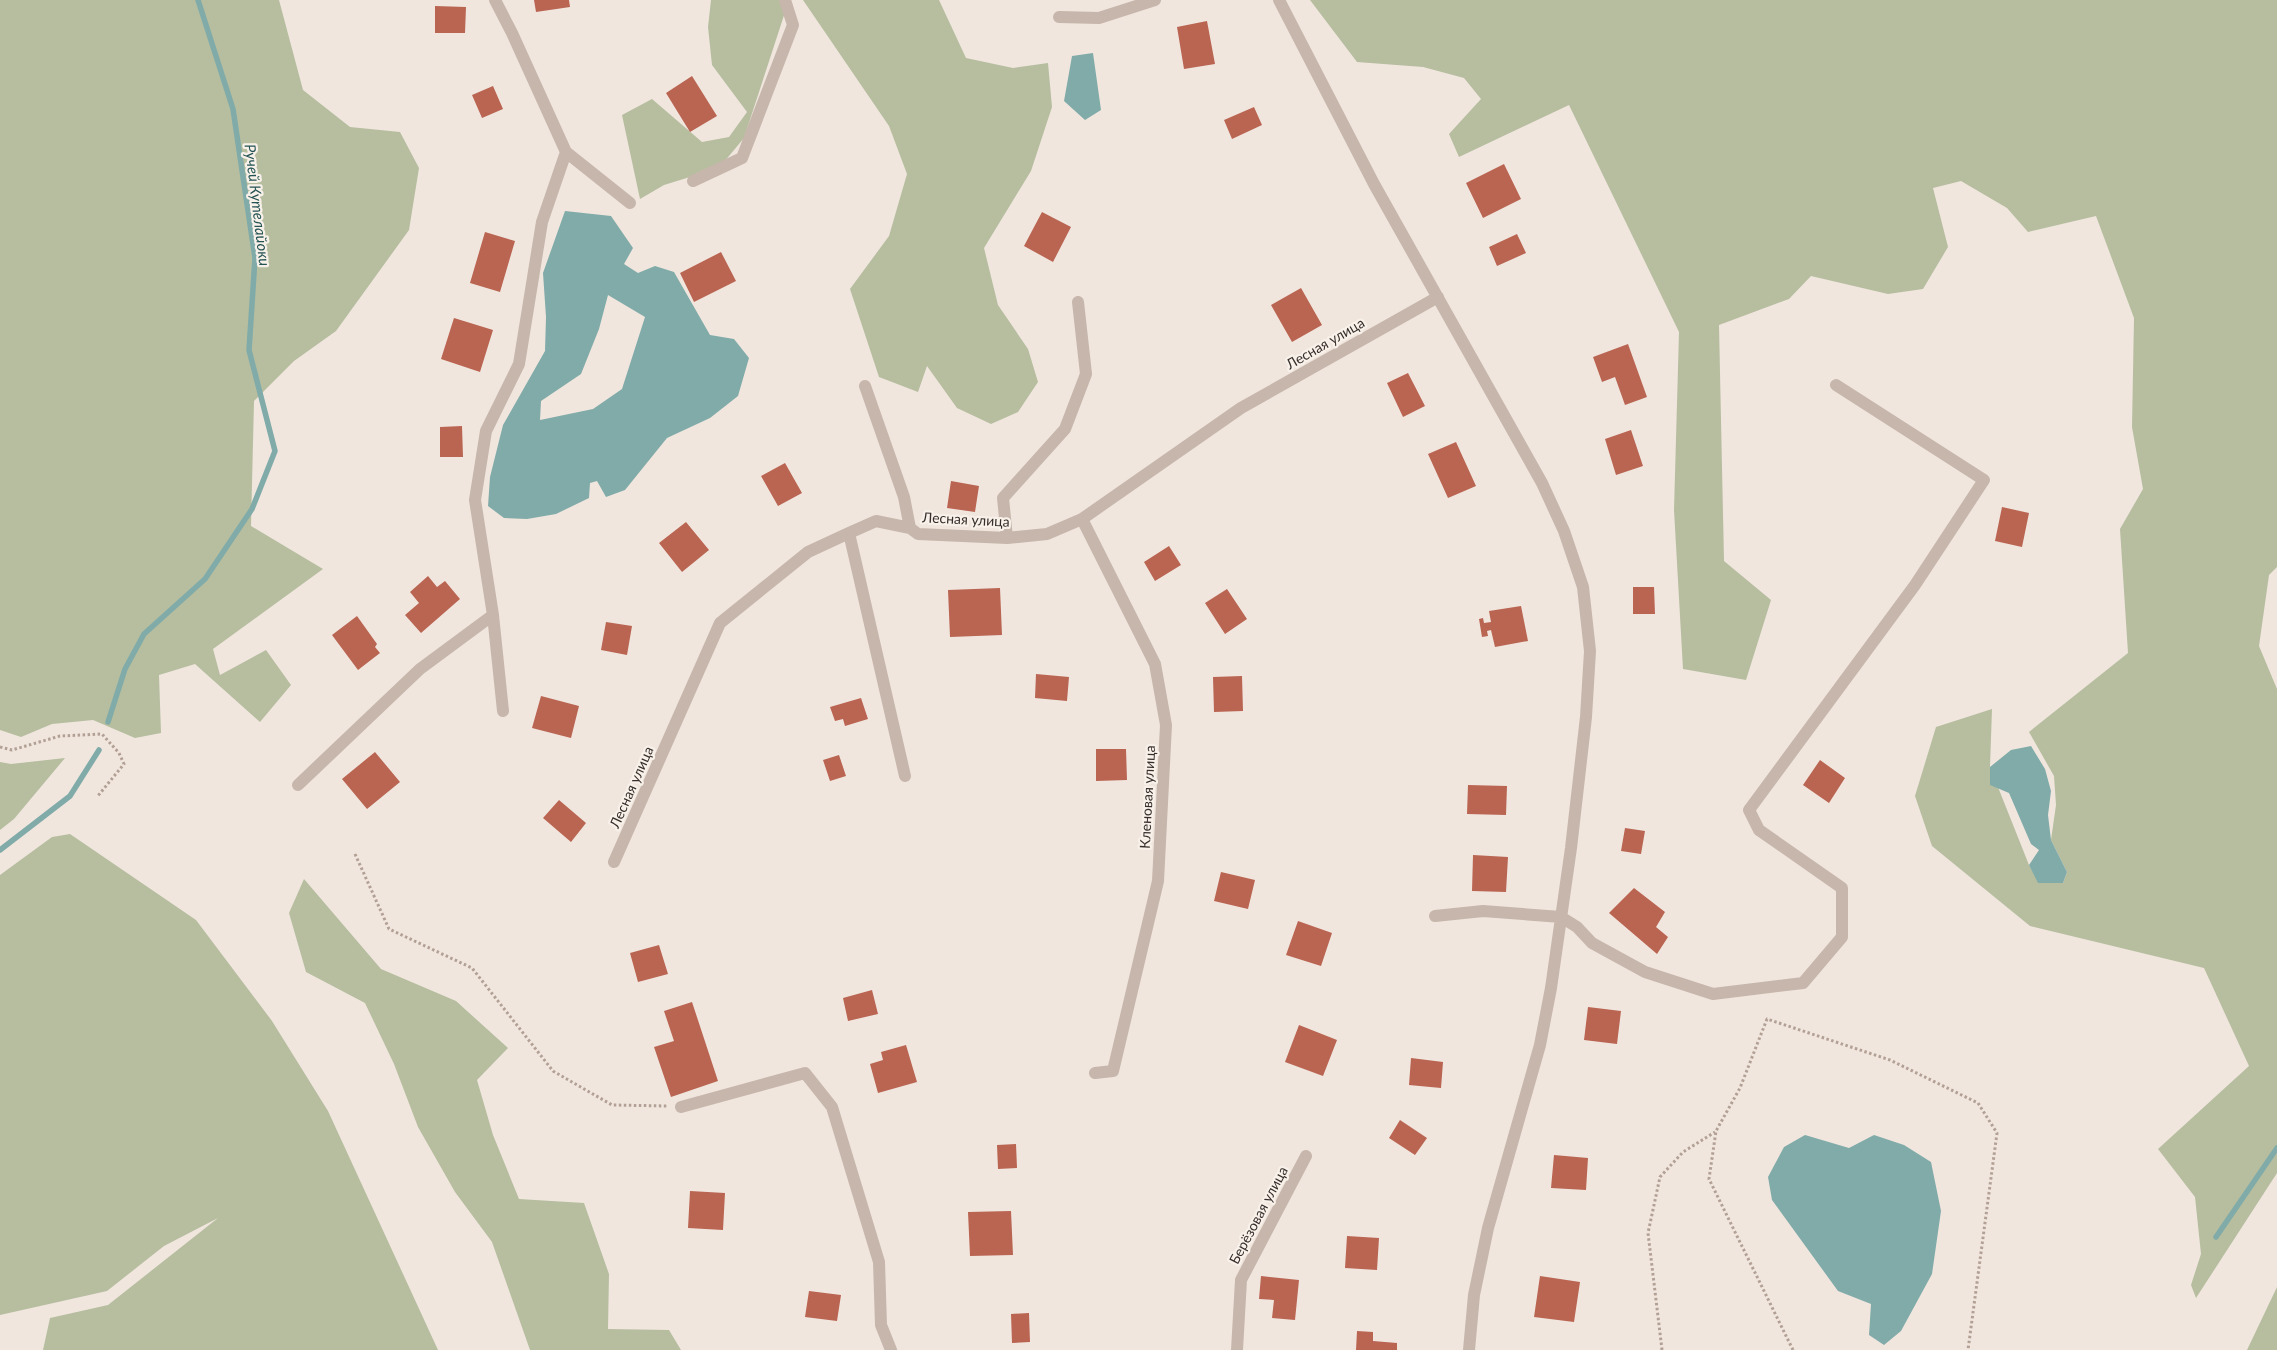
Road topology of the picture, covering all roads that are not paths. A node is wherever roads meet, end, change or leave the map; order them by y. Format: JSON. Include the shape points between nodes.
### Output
{"nodes":[{"id":1,"x":495,"y":0,"type":"edge"},
{"id":2,"x":785,"y":0,"type":"edge"},
{"id":3,"x":1155,"y":0,"type":"edge"},
{"id":4,"x":1279,"y":0,"type":"edge"},
{"id":5,"x":1059,"y":17,"type":"dead end"},
{"id":6,"x":566,"y":152,"type":"junction"},
{"id":7,"x":693,"y":181,"type":"dead end"},
{"id":8,"x":630,"y":203,"type":"dead end"},
{"id":9,"x":1438,"y":297,"type":"junction"},
{"id":10,"x":1078,"y":302,"type":"dead end"},
{"id":11,"x":1836,"y":385,"type":"dead end"},
{"id":12,"x":865,"y":386,"type":"dead end"},
{"id":13,"x":1082,"y":519,"type":"junction"},
{"id":14,"x":910,"y":528,"type":"junction"},
{"id":15,"x":849,"y":533,"type":"junction"},
{"id":16,"x":1007,"y":538,"type":"junction"},
{"id":17,"x":493,"y":615,"type":"junction"},
{"id":18,"x":504,"y":711,"type":"dead end"},
{"id":19,"x":905,"y":776,"type":"dead end"},
{"id":20,"x":298,"y":785,"type":"dead end"},
{"id":21,"x":614,"y":862,"type":"dead end"},
{"id":22,"x":1435,"y":916,"type":"dead end"},
{"id":23,"x":1561,"y":918,"type":"junction"},
{"id":24,"x":1095,"y":1073,"type":"dead end"},
{"id":25,"x":681,"y":1106,"type":"road end"},
{"id":26,"x":1306,"y":1156,"type":"dead end"},
{"id":27,"x":891,"y":1350,"type":"edge"},
{"id":28,"x":1237,"y":1350,"type":"edge"},
{"id":29,"x":1469,"y":1350,"type":"edge"}],
"edges":[{"from":1,"to":6,"type":"street"},
{"from":2,"to":7,"type":"street","via":[[794,25],[742,158]]},
{"from":3,"to":5,"type":"street","via":[[1099,18]]},
{"from":4,"to":9,"type":"street","via":[[1374,184]]},
{"from":6,"to":8,"type":"street"},
{"from":6,"to":17,"type":"street","via":[[542,222],[518,364],[486,431],[475,500]]},
{"from":9,"to":13,"type":"street","name":"Лесная улица","via":[[1241,408]]},
{"from":9,"to":23,"type":"street","via":[[1542,483],[1564,531],[1583,587],[1590,651],[1586,717]]},
{"from":10,"to":16,"type":"street","via":[[1086,374],[1065,429],[1003,498]]},
{"from":11,"to":23,"type":"street","via":[[1984,480],[1916,585],[1749,810],[1759,830],[1842,888],[1842,938],[1803,983],[1713,994],[1645,972],[1592,943],[1577,927]]},
{"from":12,"to":14,"type":"street","via":[[904,497]]},
{"from":13,"to":16,"type":"street","name":"Лесная улица","via":[[1047,534]]},
{"from":13,"to":24,"type":"street","name":"Кленовая улица","via":[[1155,664],[1166,725],[1158,881],[1113,1071]]},
{"from":14,"to":15,"type":"street","name":"Лесная улица","via":[[876,521]]},
{"from":14,"to":16,"type":"street","name":"Лесная улица","via":[[918,534]]},
{"from":15,"to":19,"type":"street"},
{"from":15,"to":21,"type":"street","name":"Лесная улица","via":[[808,552],[720,623]]},
{"from":17,"to":18,"type":"street"},
{"from":17,"to":20,"type":"street","via":[[420,669]]},
{"from":22,"to":23,"type":"street","via":[[1483,911]]},
{"from":23,"to":29,"type":"street","via":[[1540,1046],[1488,1228],[1474,1295]]},
{"from":25,"to":27,"type":"street","via":[[805,1073],[832,1107],[879,1262],[881,1325]]},
{"from":26,"to":28,"type":"street","name":"Берёзовая улица","via":[[1241,1280]]}]}
